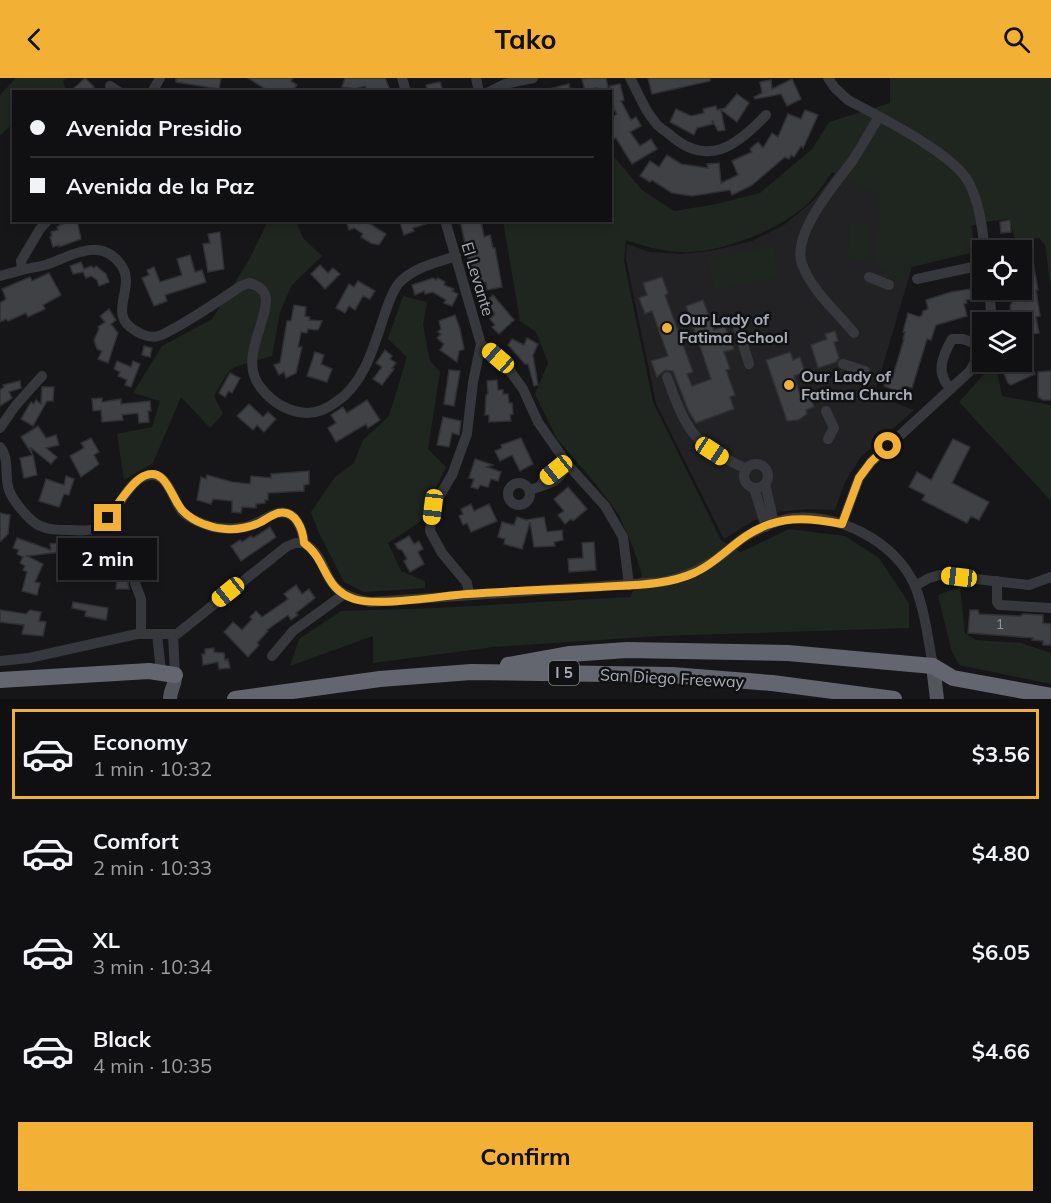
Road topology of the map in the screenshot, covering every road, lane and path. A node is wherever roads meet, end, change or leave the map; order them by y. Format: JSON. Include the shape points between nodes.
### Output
{"nodes":[{"id":1,"x":533,"y":78,"type":"edge"},
{"id":2,"x":630,"y":78,"type":"edge"},
{"id":3,"x":828,"y":78,"type":"edge"},
{"id":4,"x":493,"y":90,"type":"edge"},
{"id":5,"x":766,"y":115,"type":"dead end"},
{"id":6,"x":879,"y":117,"type":"junction"},
{"id":7,"x":46,"y":222,"type":"edge"},
{"id":8,"x":445,"y":222,"type":"edge"},
{"id":9,"x":984,"y":240,"type":"edge"},
{"id":10,"x":456,"y":256,"type":"junction"},
{"id":11,"x":972,"y":267,"type":"edge"},
{"id":12,"x":22,"y":270,"type":"junction"},
{"id":13,"x":0,"y":276,"type":"edge"},
{"id":14,"x":869,"y":277,"type":"dead end"},
{"id":15,"x":917,"y":279,"type":"dead end"},
{"id":16,"x":889,"y":285,"type":"dead end"},
{"id":17,"x":736,"y":324,"type":"dead end"},
{"id":18,"x":854,"y":333,"type":"dead end"},
{"id":19,"x":972,"y":343,"type":"edge"},
{"id":20,"x":481,"y":344,"type":"junction"},
{"id":21,"x":498,"y":358,"type":"junction"},
{"id":22,"x":749,"y":364,"type":"dead end"},
{"id":23,"x":843,"y":364,"type":"dead end"},
{"id":24,"x":478,"y":365,"type":"junction"},
{"id":25,"x":972,"y":366,"type":"edge"},
{"id":26,"x":865,"y":371,"type":"dead end"},
{"id":27,"x":42,"y":376,"type":"dead end"},
{"id":28,"x":667,"y":377,"type":"dead end"},
{"id":29,"x":951,"y":389,"type":"junction"},
{"id":30,"x":826,"y":411,"type":"dead end"},
{"id":31,"x":0,"y":428,"type":"edge"},
{"id":32,"x":828,"y":439,"type":"dead end"},
{"id":33,"x":0,"y":447,"type":"edge"},
{"id":34,"x":568,"y":465,"type":"junction"},
{"id":35,"x":747,"y":469,"type":"junction"},
{"id":36,"x":759,"y":486,"type":"junction"},
{"id":37,"x":530,"y":490,"type":"dead end"},
{"id":38,"x":842,"y":524,"type":"junction"},
{"id":39,"x":770,"y":525,"type":"junction"},
{"id":40,"x":304,"y":543,"type":"junction"},
{"id":41,"x":1051,"y":578,"type":"edge"},
{"id":42,"x":997,"y":581,"type":"junction"},
{"id":43,"x":135,"y":583,"type":"dead end"},
{"id":44,"x":629,"y":585,"type":"junction"},
{"id":45,"x":915,"y":586,"type":"junction"},
{"id":46,"x":469,"y":594,"type":"junction"},
{"id":47,"x":343,"y":595,"type":"junction"},
{"id":48,"x":1051,"y":608,"type":"edge"},
{"id":49,"x":141,"y":634,"type":"junction"},
{"id":50,"x":157,"y":634,"type":"junction"},
{"id":51,"x":172,"y":634,"type":"junction"},
{"id":52,"x":272,"y":656,"type":"dead end"},
{"id":53,"x":0,"y":661,"type":"edge"},
{"id":54,"x":933,"y":666,"type":"junction"},
{"id":55,"x":471,"y":672,"type":"junction"},
{"id":56,"x":0,"y":681,"type":"edge"},
{"id":57,"x":169,"y":684,"type":"edge"},
{"id":58,"x":1051,"y":696,"type":"edge"},
{"id":59,"x":235,"y":699,"type":"edge"},
{"id":60,"x":894,"y":699,"type":"edge"},
{"id":61,"x":937,"y":699,"type":"edge"}],
"edges":[{"from":1,"to":4,"type":"street"},
{"from":2,"to":5,"type":"street","via":[[655,122],[679,143],[699,152],[726,148]]},
{"from":3,"to":6,"type":"street","via":[[848,100]]},
{"from":6,"to":9,"type":"street","via":[[951,161],[969,182],[979,208]]},
{"from":6,"to":18,"type":"street","via":[[818,208],[805,232],[800,253],[811,283]]},
{"from":7,"to":12,"type":"street","via":[[21,261]]},
{"from":8,"to":10,"type":"street","name":"El Levante"},
{"from":10,"to":12,"type":"street","via":[[417,269],[400,283],[392,293],[357,382],[342,399],[315,413],[286,409],[256,380],[252,355],[266,300],[257,285],[241,286],[159,336],[150,336],[138,333],[123,317],[126,280],[124,270],[112,255],[88,251]]},
{"from":10,"to":20,"type":"street","name":"El Levante"},
{"from":11,"to":15,"type":"street"},
{"from":12,"to":13,"type":"street"},
{"from":14,"to":16,"type":"street"},
{"from":17,"to":22,"type":"street"},
{"from":19,"to":29,"type":"street","via":[[952,339],[948,346],[940,373]]},
{"from":20,"to":21,"type":"street"},
{"from":20,"to":24,"type":"street"},
{"from":21,"to":24,"type":"street"},
{"from":21,"to":34,"type":"street","via":[[523,389],[538,422]]},
{"from":23,"to":26,"type":"street"},
{"from":24,"to":46,"type":"street","via":[[467,434],[452,474],[433,507],[430,531],[467,583]]},
{"from":25,"to":29,"type":"street"},
{"from":27,"to":31,"type":"street"},
{"from":28,"to":35,"type":"street","via":[[682,417],[694,435],[726,460]]},
{"from":29,"to":38,"type":"street","via":[[871,462],[859,478]]},
{"from":30,"to":32,"type":"street","via":[[834,428]]},
{"from":33,"to":40,"type":"street","via":[[5,452],[9,490],[27,516],[51,530],[97,528],[135,483],[153,474],[166,482],[182,511],[197,521],[226,529],[258,524],[286,513],[300,525]]},
{"from":34,"to":37,"type":"street","via":[[549,486]]},
{"from":34,"to":44,"type":"street","via":[[605,506],[623,537]]},
{"from":35,"to":36,"type":"street","via":[[745,480]]},
{"from":35,"to":36,"type":"street","via":[[753,465],[763,467],[767,473]]},
{"from":36,"to":39,"type":"street"},
{"from":38,"to":39,"type":"street","via":[[814,518],[786,519]]},
{"from":38,"to":45,"type":"street","via":[[885,548],[902,564]]},
{"from":39,"to":44,"type":"street","via":[[747,535],[695,573]]},
{"from":40,"to":47,"type":"street","via":[[329,582]]},
{"from":40,"to":51,"type":"street","via":[[286,547],[177,634]]},
{"from":41,"to":42,"type":"street","via":[[1029,585]]},
{"from":42,"to":45,"type":"street","via":[[940,574]]},
{"from":42,"to":48,"type":"street","via":[[999,605]]},
{"from":43,"to":49,"type":"street","via":[[141,599]]},
{"from":44,"to":46,"type":"street"},
{"from":45,"to":54,"type":"street"},
{"from":46,"to":47,"type":"street","via":[[370,602]]},
{"from":47,"to":52,"type":"street","via":[[293,631]]},
{"from":49,"to":50,"type":"street"},
{"from":49,"to":53,"type":"street"},
{"from":50,"to":51,"type":"street"},
{"from":50,"to":57,"type":"street"},
{"from":51,"to":57,"type":"street"},
{"from":54,"to":55,"type":"highway","via":[[789,653],[627,650],[570,654]]},
{"from":54,"to":58,"type":"highway","via":[[953,678]]},
{"from":54,"to":61,"type":"main road"},
{"from":55,"to":59,"type":"highway","name":"San Diego Freeway","number":"I 5","via":[[380,679]]},
{"from":55,"to":60,"type":"highway","name":"San Diego Freeway","number":"I 5","via":[[672,675]]},
{"from":56,"to":57,"type":"highway"}]}
